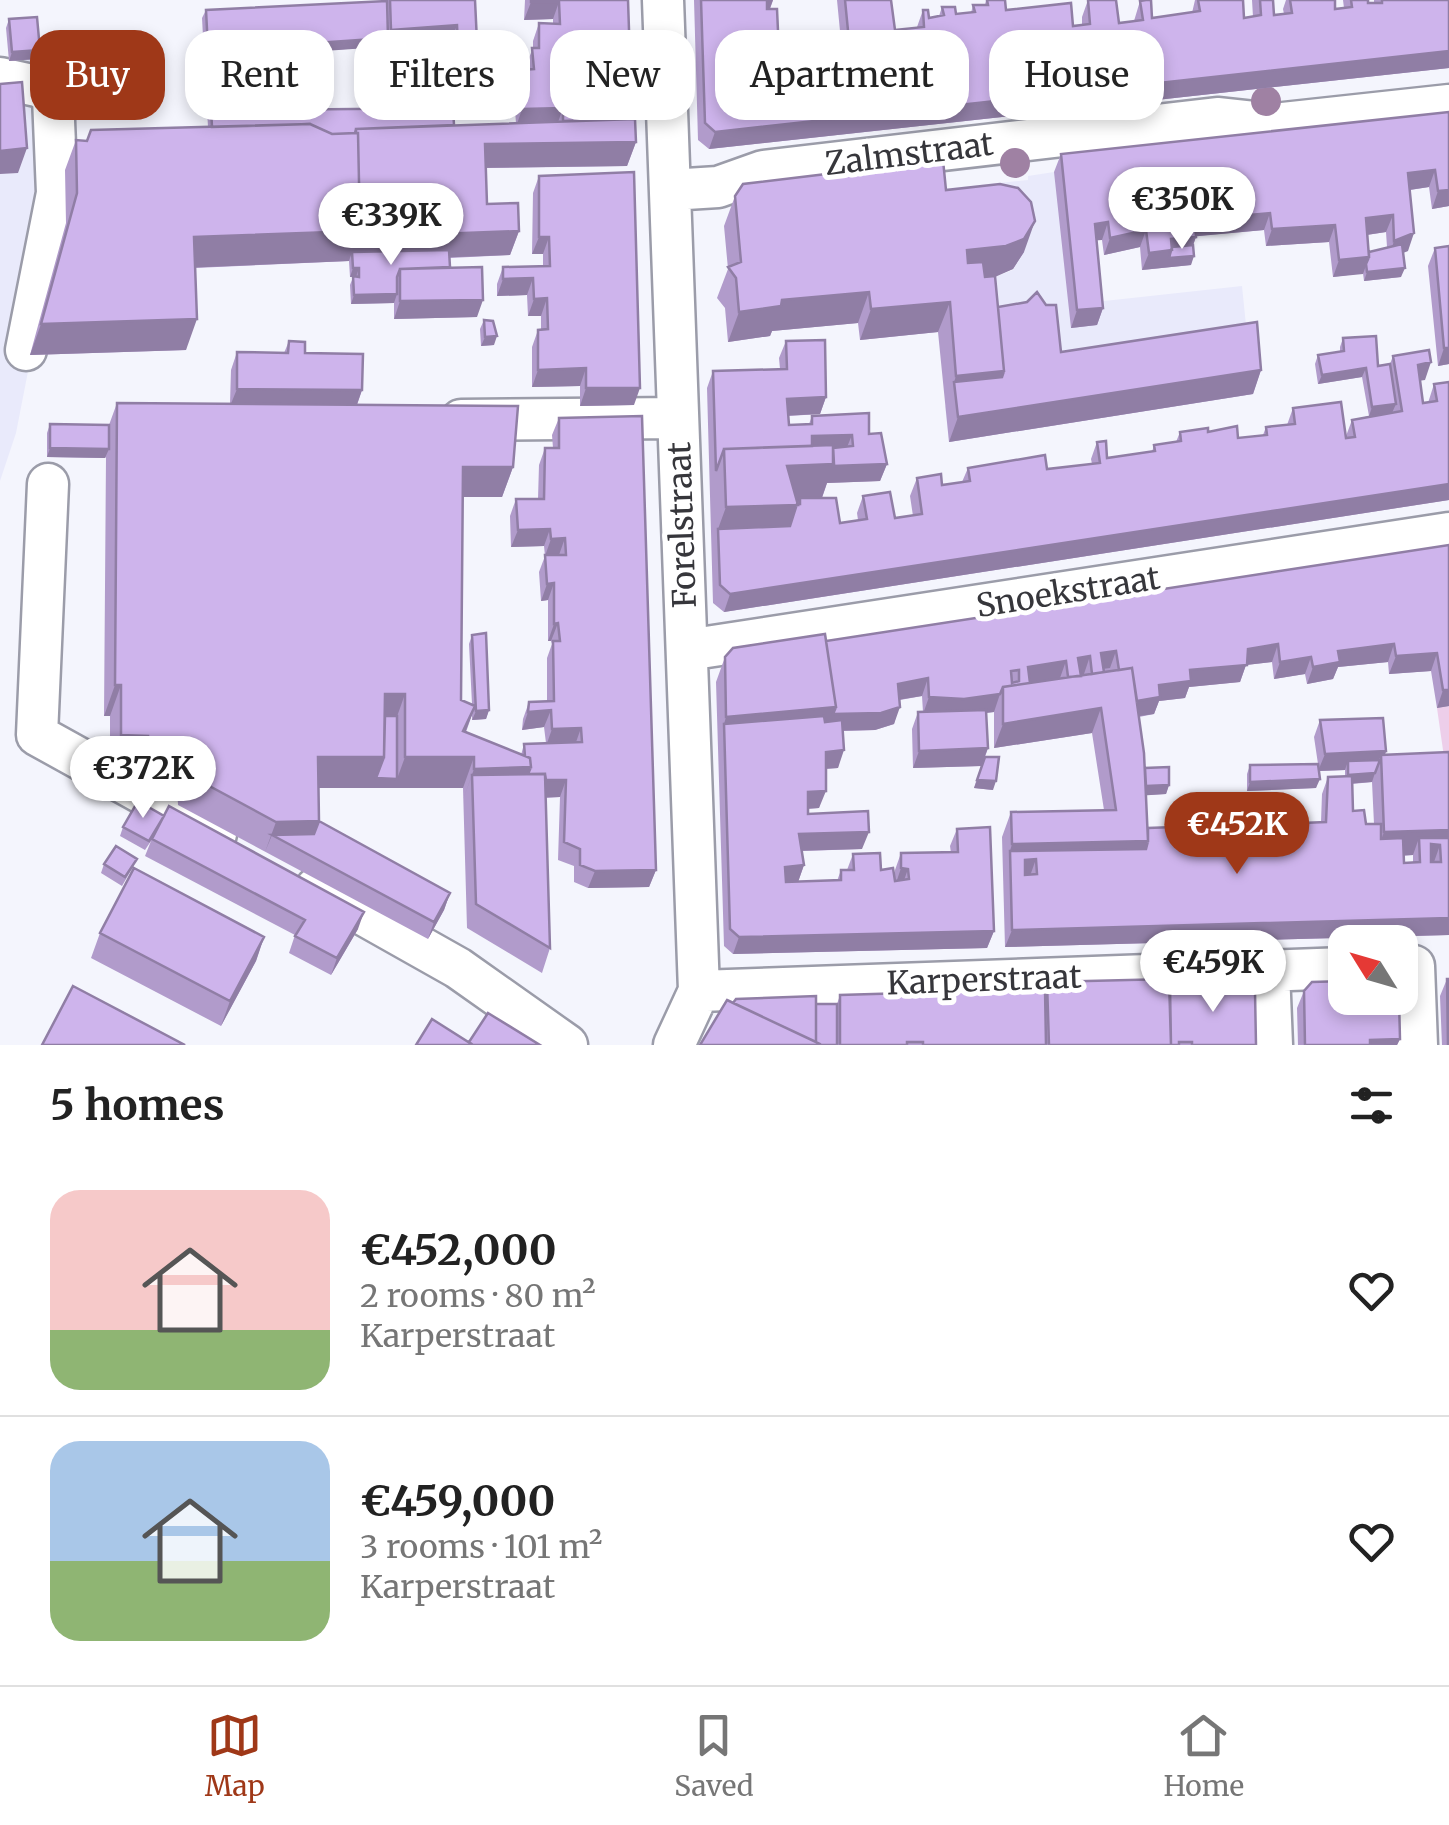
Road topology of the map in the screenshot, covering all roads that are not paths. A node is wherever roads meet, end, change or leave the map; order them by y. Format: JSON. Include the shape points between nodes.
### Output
{"nodes":[{"id":1,"x":664,"y":0,"type":"edge"},
{"id":2,"x":0,"y":78,"type":"edge"},
{"id":3,"x":1449,"y":106,"type":"edge"},
{"id":4,"x":670,"y":190,"type":"junction"},
{"id":5,"x":26,"y":350,"type":"dead end"},
{"id":6,"x":678,"y":418,"type":"junction"},
{"id":7,"x":422,"y":420,"type":"edge"},
{"id":8,"x":48,"y":484,"type":"dead end"},
{"id":9,"x":1449,"y":533,"type":"edge"},
{"id":10,"x":687,"y":650,"type":"junction"},
{"id":11,"x":1421,"y":966,"type":"edge"},
{"id":12,"x":1328,"y":969,"type":"edge"},
{"id":13,"x":1269,"y":971,"type":"junction"},
{"id":14,"x":699,"y":990,"type":"junction"},
{"id":15,"x":567,"y":1045,"type":"edge"},
{"id":16,"x":674,"y":1045,"type":"edge"},
{"id":17,"x":1272,"y":1045,"type":"edge"},
{"id":18,"x":1417,"y":1045,"type":"edge"}],
"edges":[{"from":1,"to":4,"type":"street","name":"Forelstraat"},
{"from":2,"to":5,"type":"street","via":[[42,87],[52,97],[57,193]]},
{"from":3,"to":4,"type":"street","name":"Zalmstraat","via":[[1274,124],[1217,118],[763,171],[718,187]]},
{"from":4,"to":6,"type":"street","name":"Forelstraat"},
{"from":6,"to":7,"type":"street"},
{"from":6,"to":10,"type":"street","name":"Forelstraat"},
{"from":8,"to":15,"type":"street","via":[[37,734],[458,968]]},
{"from":9,"to":10,"type":"street","name":"Snoekstraat"},
{"from":10,"to":14,"type":"street","name":"Forelstraat"},
{"from":11,"to":18,"type":"street"},
{"from":12,"to":13,"type":"street","name":"Karperstraat"},
{"from":13,"to":14,"type":"street","name":"Karperstraat"},
{"from":13,"to":17,"type":"street"},
{"from":14,"to":16,"type":"street","name":"Forelstraat"}]}
